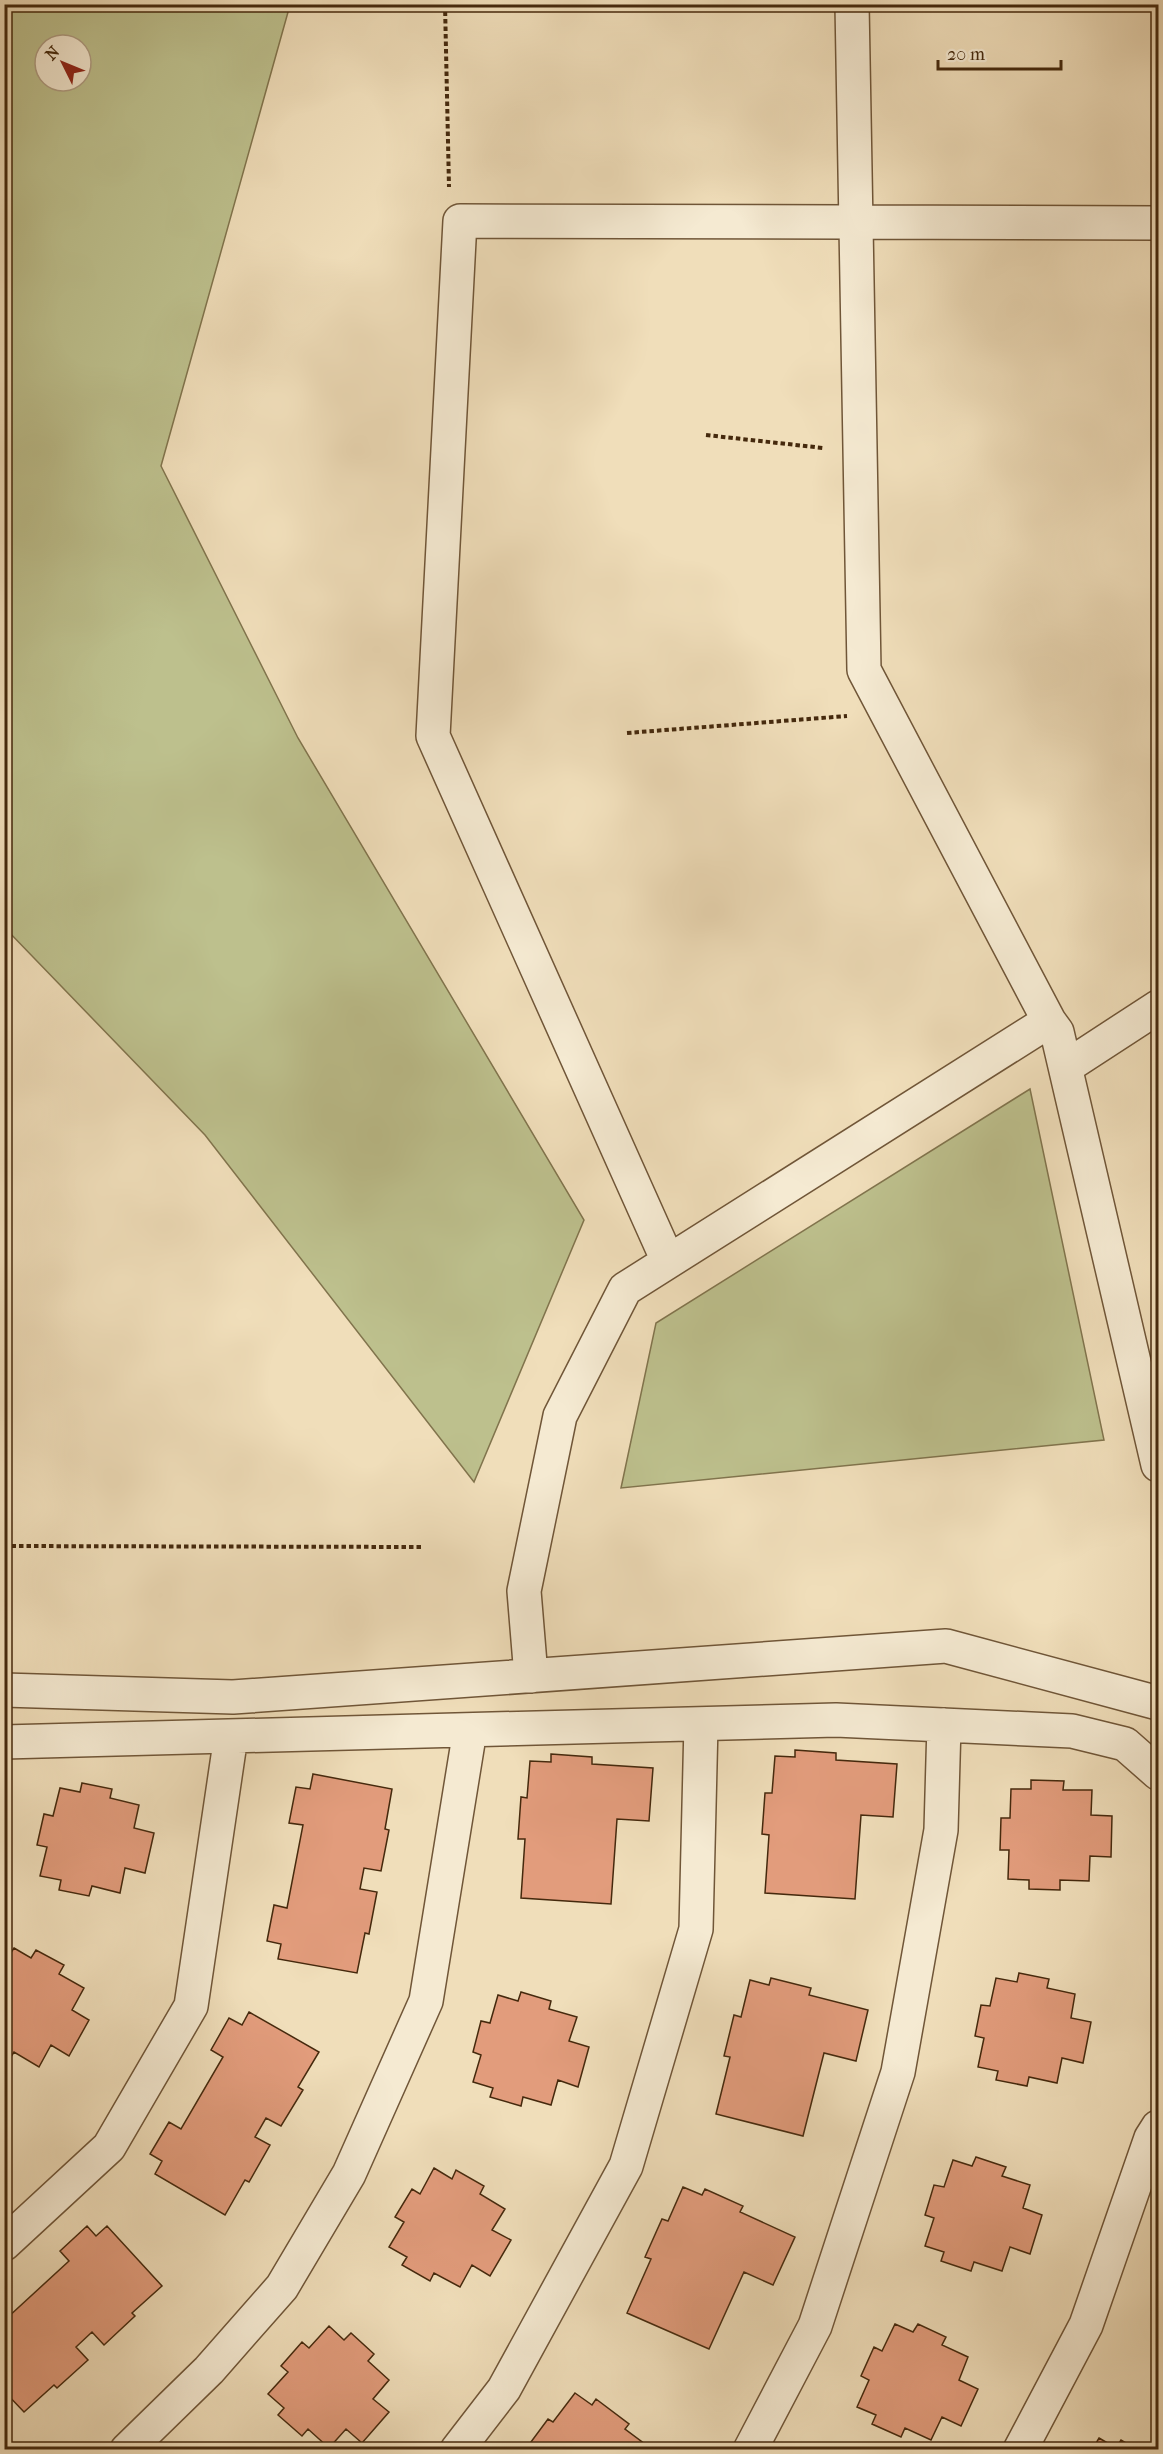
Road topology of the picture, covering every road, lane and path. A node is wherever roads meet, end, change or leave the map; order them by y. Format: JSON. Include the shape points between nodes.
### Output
{"nodes":[{"id":1,"x":445,"y":4,"type":"edge"},
{"id":2,"x":852,"y":4,"type":"edge"},
{"id":3,"x":460,"y":221,"type":"junction"},
{"id":4,"x":855,"y":222,"type":"junction"},
{"id":5,"x":1158,"y":223,"type":"edge"},
{"id":6,"x":706,"y":435,"type":"dead end"},
{"id":7,"x":860,"y":452,"type":"junction"},
{"id":8,"x":886,"y":713,"type":"junction"},
{"id":9,"x":627,"y":733,"type":"dead end"},
{"id":10,"x":1158,"y":1006,"type":"edge"},
{"id":11,"x":1049,"y":1021,"type":"junction"},
{"id":12,"x":1066,"y":1067,"type":"junction"},
{"id":13,"x":668,"y":1262,"type":"junction"},
{"id":14,"x":1158,"y":1465,"type":"edge"},
{"id":15,"x":4,"y":1546,"type":"edge"},
{"id":16,"x":423,"y":1547,"type":"dead end"},
{"id":17,"x":531,"y":1676,"type":"junction"},
{"id":18,"x":4,"y":1690,"type":"edge"},
{"id":19,"x":1158,"y":1703,"type":"edge"},
{"id":20,"x":701,"y":1724,"type":"junction"},
{"id":21,"x":944,"y":1725,"type":"junction"},
{"id":22,"x":470,"y":1730,"type":"junction"},
{"id":23,"x":231,"y":1736,"type":"junction"},
{"id":24,"x":4,"y":1742,"type":"edge"},
{"id":25,"x":1158,"y":1773,"type":"edge"},
{"id":26,"x":1158,"y":2127,"type":"edge"},
{"id":27,"x":4,"y":2244,"type":"edge"},
{"id":28,"x":127,"y":2450,"type":"edge"},
{"id":29,"x":457,"y":2450,"type":"edge"},
{"id":30,"x":750,"y":2450,"type":"edge"},
{"id":31,"x":1020,"y":2450,"type":"edge"}],
"edges":[{"from":1,"to":3,"type":"path","via":[[449,191]]},
{"from":2,"to":4,"type":"street"},
{"from":3,"to":4,"type":"street"},
{"from":3,"to":13,"type":"street","via":[[433,736]]},
{"from":4,"to":5,"type":"street"},
{"from":4,"to":7,"type":"street"},
{"from":6,"to":7,"type":"path"},
{"from":7,"to":8,"type":"street","via":[[864,670]]},
{"from":8,"to":9,"type":"path"},
{"from":8,"to":11,"type":"street"},
{"from":10,"to":12,"type":"street"},
{"from":11,"to":12,"type":"street","via":[[1057,1032]]},
{"from":11,"to":13,"type":"street"},
{"from":12,"to":14,"type":"street"},
{"from":13,"to":17,"type":"street","via":[[625,1289],[560,1416],[524,1591]]},
{"from":15,"to":16,"type":"path"},
{"from":17,"to":18,"type":"street","via":[[233,1697]]},
{"from":17,"to":19,"type":"street","via":[[945,1646]]},
{"from":20,"to":21,"type":"street","via":[[836,1720]]},
{"from":20,"to":22,"type":"street"},
{"from":20,"to":29,"type":"street","via":[[696,1929],[626,2166],[504,2389]]},
{"from":21,"to":25,"type":"street","via":[[1072,1731],[1125,1744]]},
{"from":21,"to":30,"type":"street","via":[[941,1830],[898,2072],[815,2325]]},
{"from":22,"to":23,"type":"street"},
{"from":22,"to":28,"type":"street","via":[[426,2001],[349,2174],[282,2286],[210,2370]]},
{"from":23,"to":24,"type":"street"},
{"from":23,"to":27,"type":"street","via":[[190,2006],[109,2147]]},
{"from":26,"to":31,"type":"street","via":[[1086,2325]]}]}
